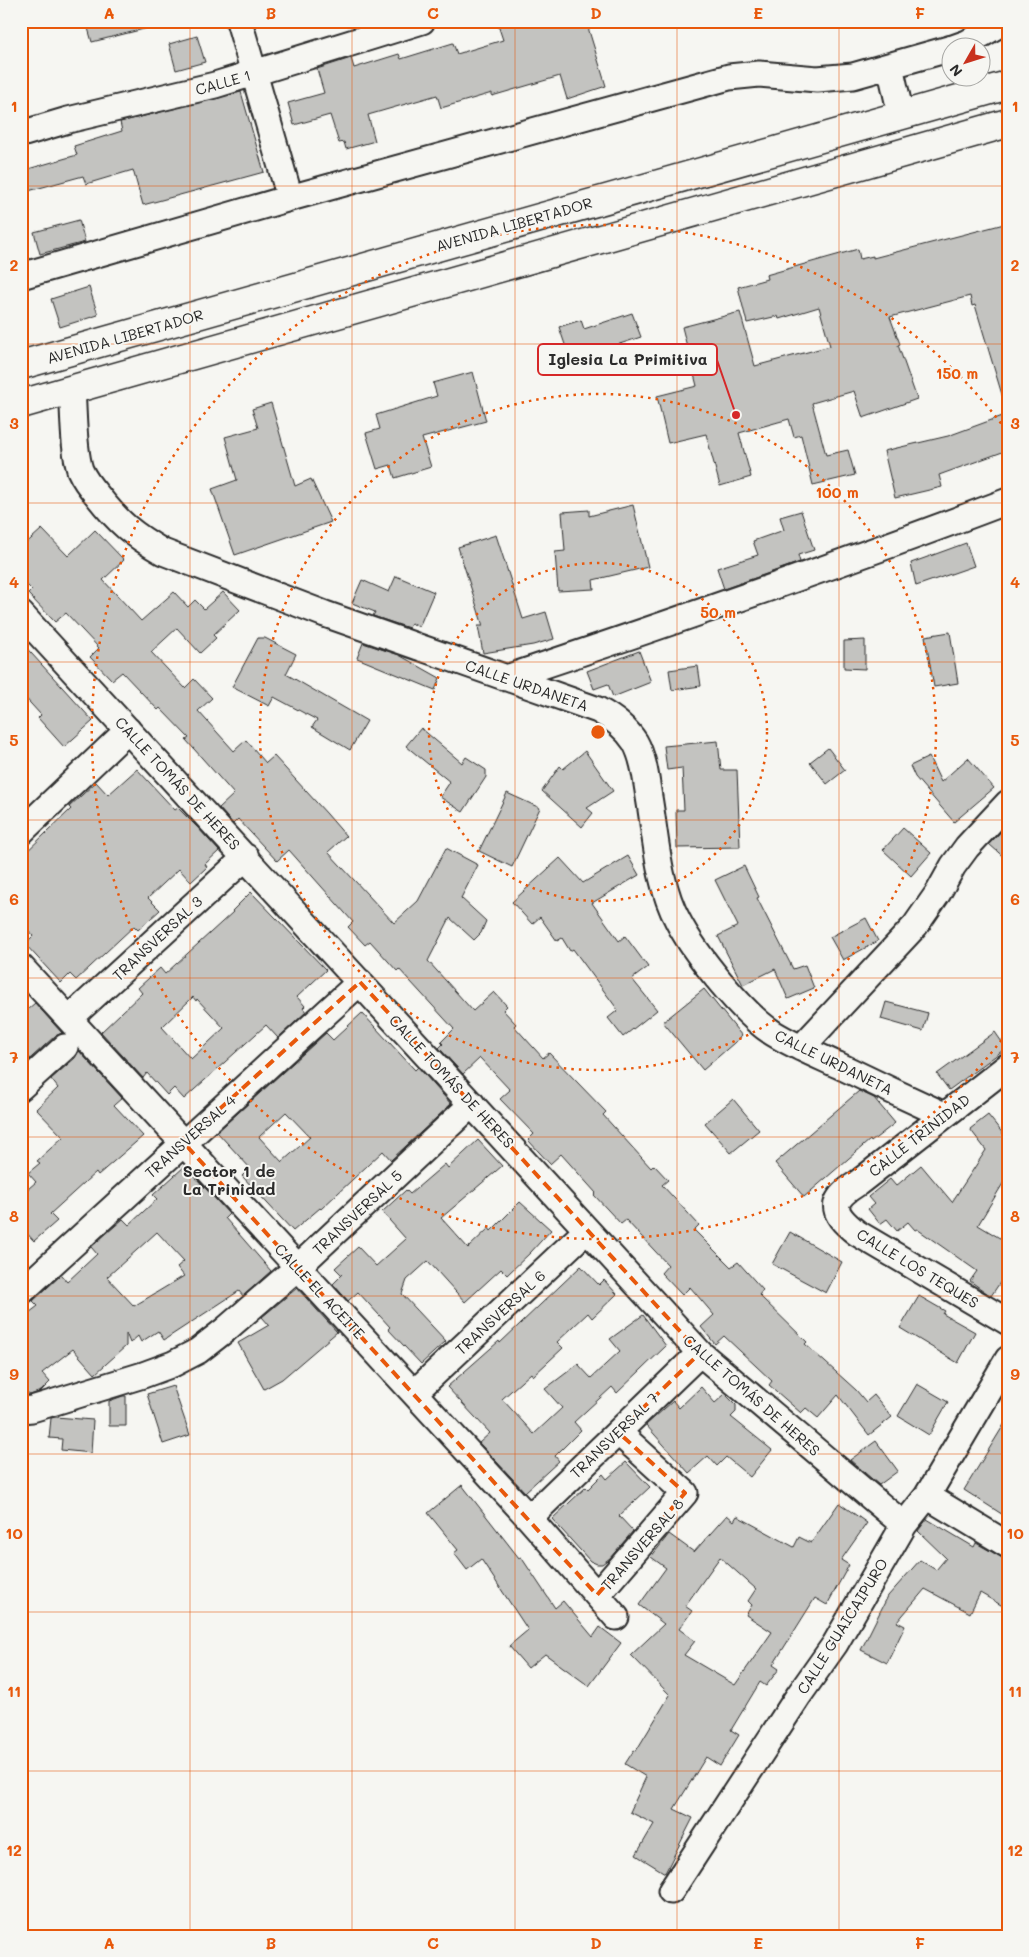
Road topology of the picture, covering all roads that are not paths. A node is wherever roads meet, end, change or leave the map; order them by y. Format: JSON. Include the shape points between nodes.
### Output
{"nodes":[{"id":1,"x":239,"y":21,"type":"edge"},
{"id":2,"x":422,"y":21,"type":"edge"},
{"id":3,"x":1004,"y":21,"type":"edge"},
{"id":4,"x":975,"y":38,"type":"edge"},
{"id":5,"x":942,"y":51,"type":"edge"},
{"id":6,"x":890,"y":66,"type":"junction"},
{"id":7,"x":254,"y":73,"type":"junction"},
{"id":8,"x":1008,"y":85,"type":"edge"},
{"id":9,"x":901,"y":115,"type":"junction"},
{"id":10,"x":1008,"y":123,"type":"edge"},
{"id":11,"x":840,"y":132,"type":"junction"},
{"id":12,"x":21,"y":134,"type":"edge"},
{"id":13,"x":851,"y":168,"type":"junction"},
{"id":14,"x":290,"y":198,"type":"junction"},
{"id":15,"x":21,"y":276,"type":"edge"},
{"id":16,"x":21,"y":365,"type":"edge"},
{"id":17,"x":72,"y":390,"type":"junction"},
{"id":18,"x":21,"y":404,"type":"edge"},
{"id":19,"x":1008,"y":501,"type":"edge"},
{"id":20,"x":21,"y":614,"type":"edge"},
{"id":21,"x":506,"y":678,"type":"junction"},
{"id":22,"x":128,"y":730,"type":"junction"},
{"id":23,"x":1008,"y":803,"type":"edge"},
{"id":24,"x":21,"y":832,"type":"edge"},
{"id":25,"x":246,"y":857,"type":"junction"},
{"id":26,"x":21,"y":967,"type":"edge"},
{"id":27,"x":360,"y":982,"type":"junction"},
{"id":28,"x":69,"y":1019,"type":"junction"},
{"id":29,"x":65,"y":1047,"type":"dead end"},
{"id":30,"x":800,"y":1048,"type":"junction"},
{"id":31,"x":1008,"y":1066,"type":"edge"},
{"id":32,"x":22,"y":1084,"type":"edge"},
{"id":33,"x":472,"y":1104,"type":"junction"},
{"id":34,"x":944,"y":1115,"type":"junction"},
{"id":35,"x":183,"y":1142,"type":"junction"},
{"id":36,"x":837,"y":1207,"type":"joint"},
{"id":37,"x":587,"y":1230,"type":"junction"},
{"id":38,"x":298,"y":1267,"type":"junction"},
{"id":39,"x":21,"y":1292,"type":"edge"},
{"id":40,"x":1008,"y":1322,"type":"edge"},
{"id":41,"x":700,"y":1353,"type":"junction"},
{"id":42,"x":1008,"y":1359,"type":"edge"},
{"id":43,"x":414,"y":1393,"type":"junction"},
{"id":44,"x":21,"y":1410,"type":"edge"},
{"id":45,"x":618,"y":1432,"type":"junction"},
{"id":46,"x":927,"y":1496,"type":"junction"},
{"id":47,"x":529,"y":1518,"type":"junction"},
{"id":48,"x":904,"y":1525,"type":"junction"},
{"id":49,"x":1008,"y":1545,"type":"edge"},
{"id":50,"x":597,"y":1595,"type":"junction"},
{"id":51,"x":616,"y":1616,"type":"dead end"},
{"id":52,"x":671,"y":1892,"type":"dead end"}],
"edges":[{"from":1,"to":7,"type":"street"},
{"from":2,"to":7,"type":"street","name":"CALLE 1"},
{"from":3,"to":4,"type":"street"},
{"from":5,"to":6,"type":"street"},
{"from":6,"to":9,"type":"street"},
{"from":6,"to":14,"type":"street","via":[[853,76],[817,79],[759,74],[729,77]]},
{"from":7,"to":12,"type":"street","name":"CALLE 1"},
{"from":7,"to":14,"type":"street"},
{"from":8,"to":9,"type":"main road","name":"AVENIDA LIBERTADOR"},
{"from":9,"to":11,"type":"main road","name":"AVENIDA LIBERTADOR"},
{"from":10,"to":13,"type":"main road"},
{"from":11,"to":13,"type":"main road"},
{"from":11,"to":16,"type":"main road","name":"AVENIDA LIBERTADOR"},
{"from":13,"to":17,"type":"main road"},
{"from":14,"to":15,"type":"street"},
{"from":17,"to":18,"type":"main road"},
{"from":17,"to":21,"type":"street","name":"CALLE URDANETA","via":[[80,469],[112,514],[140,539],[163,552],[325,614]]},
{"from":19,"to":21,"type":"street","via":[[790,581]]},
{"from":20,"to":22,"type":"street","name":"CALLE TOMÁS DE HERES"},
{"from":21,"to":30,"type":"street","name":"CALLE URDANETA","via":[[598,710],[626,730],[636,744],[645,770],[666,894],[678,922],[704,960],[754,1018],[772,1033]]},
{"from":22,"to":24,"type":"street"},
{"from":22,"to":25,"type":"street","name":"CALLE TOMÁS DE HERES"},
{"from":23,"to":30,"type":"street","via":[[962,853],[915,926]]},
{"from":25,"to":27,"type":"street","name":"CALLE TOMÁS DE HERES"},
{"from":25,"to":28,"type":"street","name":"TRANSVERSAL 3"},
{"from":26,"to":28,"type":"street","name":"CALLE EL ACEITE"},
{"from":27,"to":33,"type":"street","name":"CALLE TOMÁS DE HERES"},
{"from":27,"to":35,"type":"street","name":"TRANSVERSAL 4"},
{"from":28,"to":35,"type":"street","name":"CALLE EL ACEITE"},
{"from":29,"to":32,"type":"street"},
{"from":30,"to":34,"type":"street","name":"CALLE URDANETA"},
{"from":31,"to":34,"type":"street","name":"CALLE TRINIDAD"},
{"from":33,"to":37,"type":"street","name":"CALLE TOMÁS DE HERES"},
{"from":33,"to":38,"type":"street","name":"TRANSVERSAL 5"},
{"from":34,"to":36,"type":"street","name":"CALLE TRINIDAD","via":[[844,1194]]},
{"from":35,"to":38,"type":"street","name":"CALLE EL ACEITE"},
{"from":35,"to":39,"type":"street","name":"TRANSVERSAL 4"},
{"from":36,"to":40,"type":"street","name":"CALLE LOS TEQUES","via":[[840,1218],[857,1232]]},
{"from":37,"to":41,"type":"street","name":"CALLE TOMÁS DE HERES"},
{"from":37,"to":43,"type":"street","name":"TRANSVERSAL 6"},
{"from":38,"to":43,"type":"street","name":"CALLE EL ACEITE"},
{"from":38,"to":44,"type":"street","name":"TRANSVERSAL 5","via":[[226,1330],[181,1360],[143,1375]]},
{"from":41,"to":45,"type":"street","name":"TRANSVERSAL 7"},
{"from":41,"to":48,"type":"street","name":"CALLE TOMÁS DE HERES"},
{"from":42,"to":46,"type":"street","name":"CALLE GUAICAIPURO"},
{"from":43,"to":47,"type":"street","name":"CALLE EL ACEITE"},
{"from":45,"to":47,"type":"street","name":"TRANSVERSAL 7"},
{"from":45,"to":50,"type":"street","name":"TRANSVERSAL 8","via":[[685,1493]]},
{"from":46,"to":48,"type":"street","name":"CALLE GUAICAIPURO"},
{"from":46,"to":49,"type":"street"},
{"from":47,"to":50,"type":"street","name":"CALLE EL ACEITE"},
{"from":48,"to":52,"type":"street","name":"CALLE GUAICAIPURO","via":[[835,1644]]},
{"from":50,"to":51,"type":"street","name":"CALLE EL ACEITE"}]}
